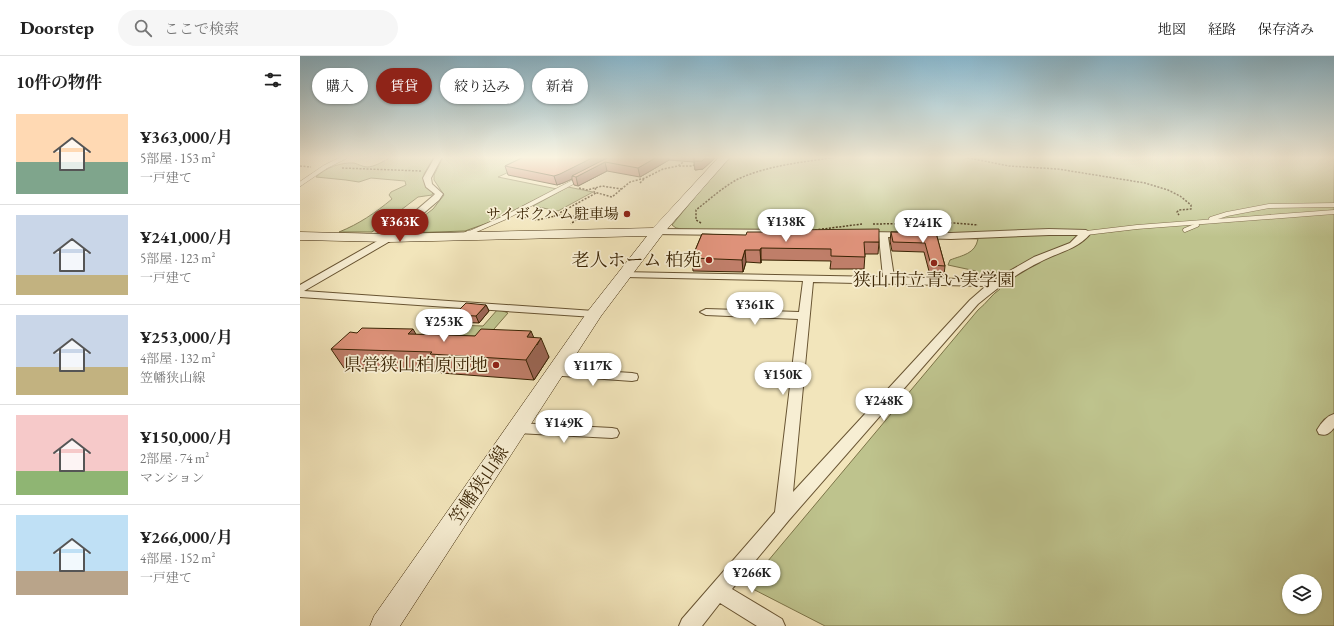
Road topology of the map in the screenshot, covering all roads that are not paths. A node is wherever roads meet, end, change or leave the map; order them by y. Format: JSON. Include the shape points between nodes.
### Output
{"nodes":[{"id":1,"x":429,"y":184,"type":"edge"},
{"id":2,"x":571,"y":184,"type":"edge"},
{"id":3,"x":701,"y":184,"type":"edge"},
{"id":4,"x":1334,"y":205,"type":"edge"},
{"id":5,"x":1334,"y":212,"type":"edge"},
{"id":6,"x":1203,"y":222,"type":"junction"},
{"id":7,"x":1185,"y":230,"type":"dead end"},
{"id":8,"x":811,"y":231,"type":"edge"},
{"id":9,"x":657,"y":232,"type":"junction"},
{"id":10,"x":1086,"y":233,"type":"junction"},
{"id":11,"x":853,"y":234,"type":"edge"},
{"id":12,"x":883,"y":235,"type":"junction"},
{"id":13,"x":300,"y":236,"type":"edge"},
{"id":14,"x":463,"y":237,"type":"junction"},
{"id":15,"x":389,"y":238,"type":"junction"},
{"id":16,"x":625,"y":274,"type":"junction"},
{"id":17,"x":808,"y":279,"type":"junction"},
{"id":18,"x":889,"y":281,"type":"junction"},
{"id":19,"x":996,"y":283,"type":"junction"},
{"id":20,"x":300,"y":289,"type":"edge"},
{"id":21,"x":300,"y":294,"type":"edge"},
{"id":22,"x":706,"y":312,"type":"dead end"},
{"id":23,"x":594,"y":314,"type":"junction"},
{"id":24,"x":804,"y":316,"type":"junction"},
{"id":25,"x":554,"y":372,"type":"junction"},
{"id":26,"x":632,"y":377,"type":"dead end"},
{"id":27,"x":1334,"y":419,"type":"edge"},
{"id":28,"x":517,"y":428,"type":"junction"},
{"id":29,"x":1324,"y":430,"type":"dead end"},
{"id":30,"x":612,"y":433,"type":"dead end"},
{"id":31,"x":783,"y":515,"type":"junction"},
{"id":32,"x":719,"y":592,"type":"junction"},
{"id":33,"x":770,"y":625,"type":"edge"},
{"id":34,"x":384,"y":626,"type":"edge"},
{"id":35,"x":689,"y":626,"type":"edge"}],
"edges":[{"from":1,"to":15,"type":"street","via":[[439,194],[423,211]]},
{"from":2,"to":14,"type":"lane"},
{"from":3,"to":9,"type":"main road","name":"笠幡狭山線"},
{"from":4,"to":6,"type":"lane","via":[[1269,206],[1227,214]]},
{"from":5,"to":6,"type":"lane"},
{"from":6,"to":7,"type":"lane"},
{"from":6,"to":10,"type":"lane"},
{"from":8,"to":9,"type":"street"},
{"from":9,"to":14,"type":"main road"},
{"from":9,"to":16,"type":"main road","name":"笠幡狭山線"},
{"from":10,"to":12,"type":"street"},
{"from":10,"to":19,"type":"street","via":[[1074,245],[1037,259]]},
{"from":11,"to":12,"type":"street"},
{"from":12,"to":18,"type":"street"},
{"from":13,"to":15,"type":"main road"},
{"from":14,"to":15,"type":"main road"},
{"from":15,"to":20,"type":"street"},
{"from":16,"to":17,"type":"street"},
{"from":16,"to":23,"type":"main road","name":"笠幡狭山線"},
{"from":17,"to":18,"type":"street"},
{"from":17,"to":24,"type":"street"},
{"from":18,"to":19,"type":"street"},
{"from":19,"to":31,"type":"street","via":[[974,302]]},
{"from":21,"to":23,"type":"street"},
{"from":22,"to":24,"type":"street"},
{"from":23,"to":25,"type":"main road","name":"笠幡狭山線"},
{"from":24,"to":31,"type":"street"},
{"from":25,"to":26,"type":"street"},
{"from":25,"to":28,"type":"main road","name":"笠幡狭山線"},
{"from":27,"to":29,"type":"street"},
{"from":28,"to":30,"type":"street"},
{"from":28,"to":34,"type":"main road","name":"笠幡狭山線"},
{"from":31,"to":32,"type":"street"},
{"from":32,"to":33,"type":"street"},
{"from":32,"to":35,"type":"street"}]}
